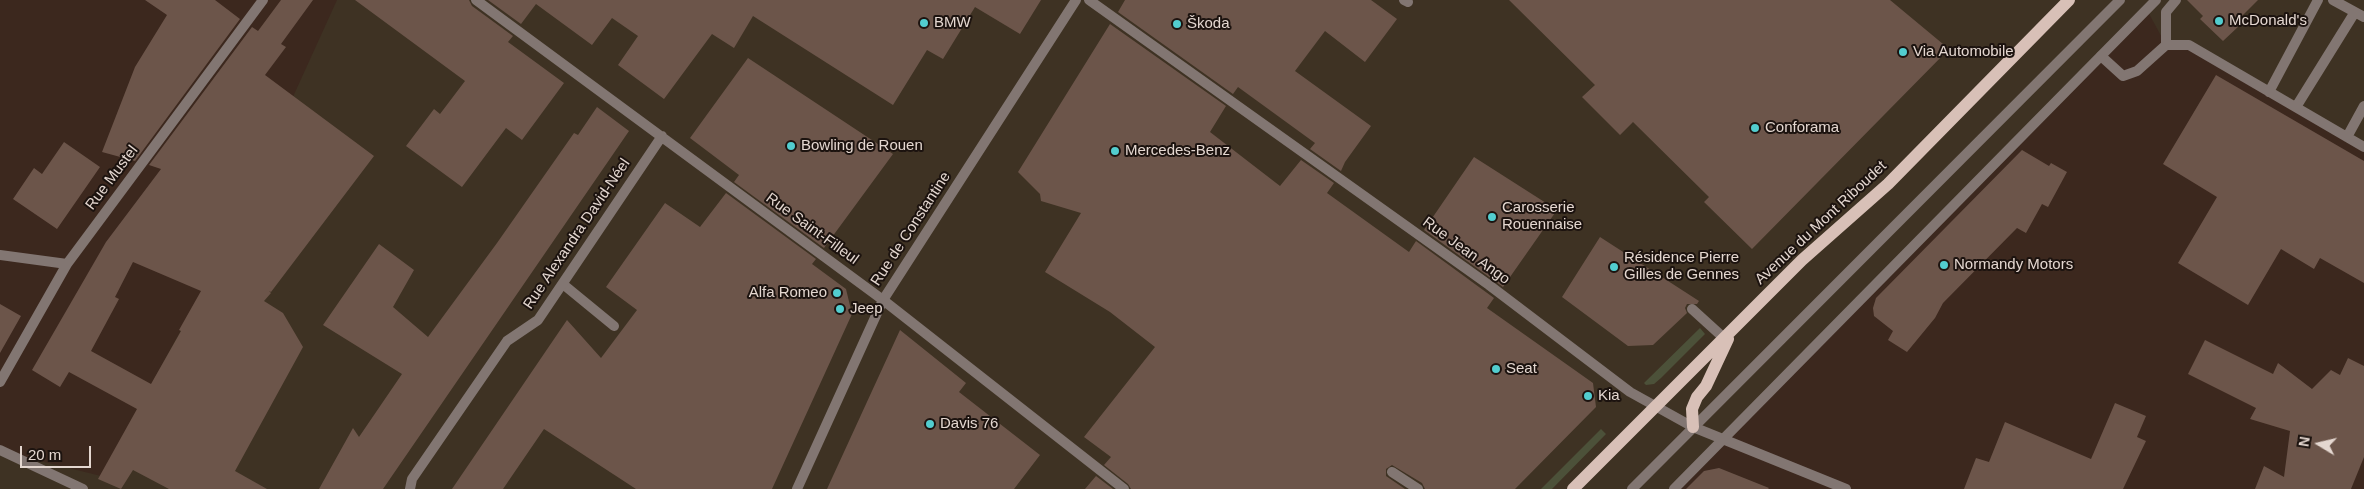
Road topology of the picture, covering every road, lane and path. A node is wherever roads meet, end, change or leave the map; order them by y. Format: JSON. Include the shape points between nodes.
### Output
{"nodes":[{"id":1,"x":263,"y":0,"type":"edge"},
{"id":2,"x":476,"y":0,"type":"edge"},
{"id":3,"x":1076,"y":0,"type":"edge"},
{"id":4,"x":1089,"y":0,"type":"edge"},
{"id":5,"x":2069,"y":0,"type":"edge"},
{"id":6,"x":2120,"y":0,"type":"edge"},
{"id":7,"x":2156,"y":0,"type":"edge"},
{"id":8,"x":2176,"y":0,"type":"edge"},
{"id":9,"x":2318,"y":0,"type":"edge"},
{"id":10,"x":2333,"y":0,"type":"edge"},
{"id":11,"x":2360,"y":14,"type":"edge"},
{"id":12,"x":2166,"y":45,"type":"junction"},
{"id":13,"x":2100,"y":56,"type":"junction"},
{"id":14,"x":2269,"y":92,"type":"junction"},
{"id":15,"x":2364,"y":106,"type":"edge"},
{"id":16,"x":2296,"y":107,"type":"junction"},
{"id":17,"x":662,"y":136,"type":"junction"},
{"id":18,"x":2347,"y":137,"type":"junction"},
{"id":19,"x":2364,"y":147,"type":"edge"},
{"id":20,"x":0,"y":255,"type":"edge"},
{"id":21,"x":67,"y":264,"type":"junction"},
{"id":22,"x":564,"y":285,"type":"junction"},
{"id":23,"x":883,"y":300,"type":"junction"},
{"id":24,"x":1692,"y":309,"type":"dead end"},
{"id":25,"x":614,"y":326,"type":"dead end"},
{"id":26,"x":1728,"y":335,"type":"junction"},
{"id":27,"x":0,"y":382,"type":"edge"},
{"id":28,"x":1654,"y":406,"type":"junction"},
{"id":29,"x":1693,"y":427,"type":"junction"},
{"id":30,"x":1721,"y":440,"type":"junction"},
{"id":31,"x":0,"y":450,"type":"edge"},
{"id":32,"x":1392,"y":472,"type":"dead end"},
{"id":33,"x":83,"y":489,"type":"edge"},
{"id":34,"x":410,"y":489,"type":"edge"},
{"id":35,"x":798,"y":489,"type":"edge"},
{"id":36,"x":1124,"y":489,"type":"edge"},
{"id":37,"x":1418,"y":489,"type":"edge"},
{"id":38,"x":1573,"y":489,"type":"edge"},
{"id":39,"x":1632,"y":489,"type":"edge"},
{"id":40,"x":1674,"y":489,"type":"edge"},
{"id":41,"x":1846,"y":489,"type":"edge"}],
"edges":[{"from":1,"to":21,"type":"street","name":"Rue Mustel"},
{"from":2,"to":17,"type":"street","name":"Rue Saint-Filleul"},
{"from":3,"to":23,"type":"street","name":"Rue de Constantine"},
{"from":4,"to":28,"type":"street","name":"Rue Jean Ango","via":[[1489,285],[1613,380]]},
{"from":5,"to":26,"type":"main road","name":"Avenue du Mont Riboudet","via":[[1888,184],[1802,260]]},
{"from":6,"to":29,"type":"street"},
{"from":7,"to":13,"type":"street"},
{"from":8,"to":12,"type":"street","via":[[2166,12]]},
{"from":9,"to":14,"type":"street"},
{"from":10,"to":11,"type":"street"},
{"from":11,"to":16,"type":"street"},
{"from":12,"to":13,"type":"street","via":[[2137,71],[2123,76]]},
{"from":12,"to":14,"type":"street","via":[[2189,45]]},
{"from":13,"to":30,"type":"street"},
{"from":14,"to":16,"type":"street"},
{"from":15,"to":18,"type":"street"},
{"from":16,"to":18,"type":"street"},
{"from":17,"to":22,"type":"street","name":"Rue Alexandra David-Néel"},
{"from":17,"to":23,"type":"street","name":"Rue Saint-Filleul"},
{"from":18,"to":19,"type":"street"},
{"from":20,"to":21,"type":"street"},
{"from":21,"to":27,"type":"street","name":"Rue Mustel"},
{"from":22,"to":25,"type":"street"},
{"from":22,"to":34,"type":"street","name":"Rue Alexandra David-Néel","via":[[538,320],[507,341],[412,479]]},
{"from":23,"to":35,"type":"street","name":"Rue de Constantine"},
{"from":23,"to":36,"type":"street","name":"Rue Saint-Filleul"},
{"from":24,"to":26,"type":"street"},
{"from":26,"to":28,"type":"main road","name":"Avenue du Mont Riboudet"},
{"from":26,"to":29,"type":"main road","via":[[1706,386],[1692,409]]},
{"from":28,"to":29,"type":"street","name":"Rue Jean Ango"},
{"from":28,"to":38,"type":"main road","name":"Avenue du Mont Riboudet"},
{"from":29,"to":30,"type":"street","name":"Rue Jean Ango"},
{"from":29,"to":39,"type":"street"},
{"from":30,"to":40,"type":"street"},
{"from":30,"to":41,"type":"street","name":"Rue Jean Ango"},
{"from":31,"to":33,"type":"street"},
{"from":32,"to":37,"type":"street"}]}
